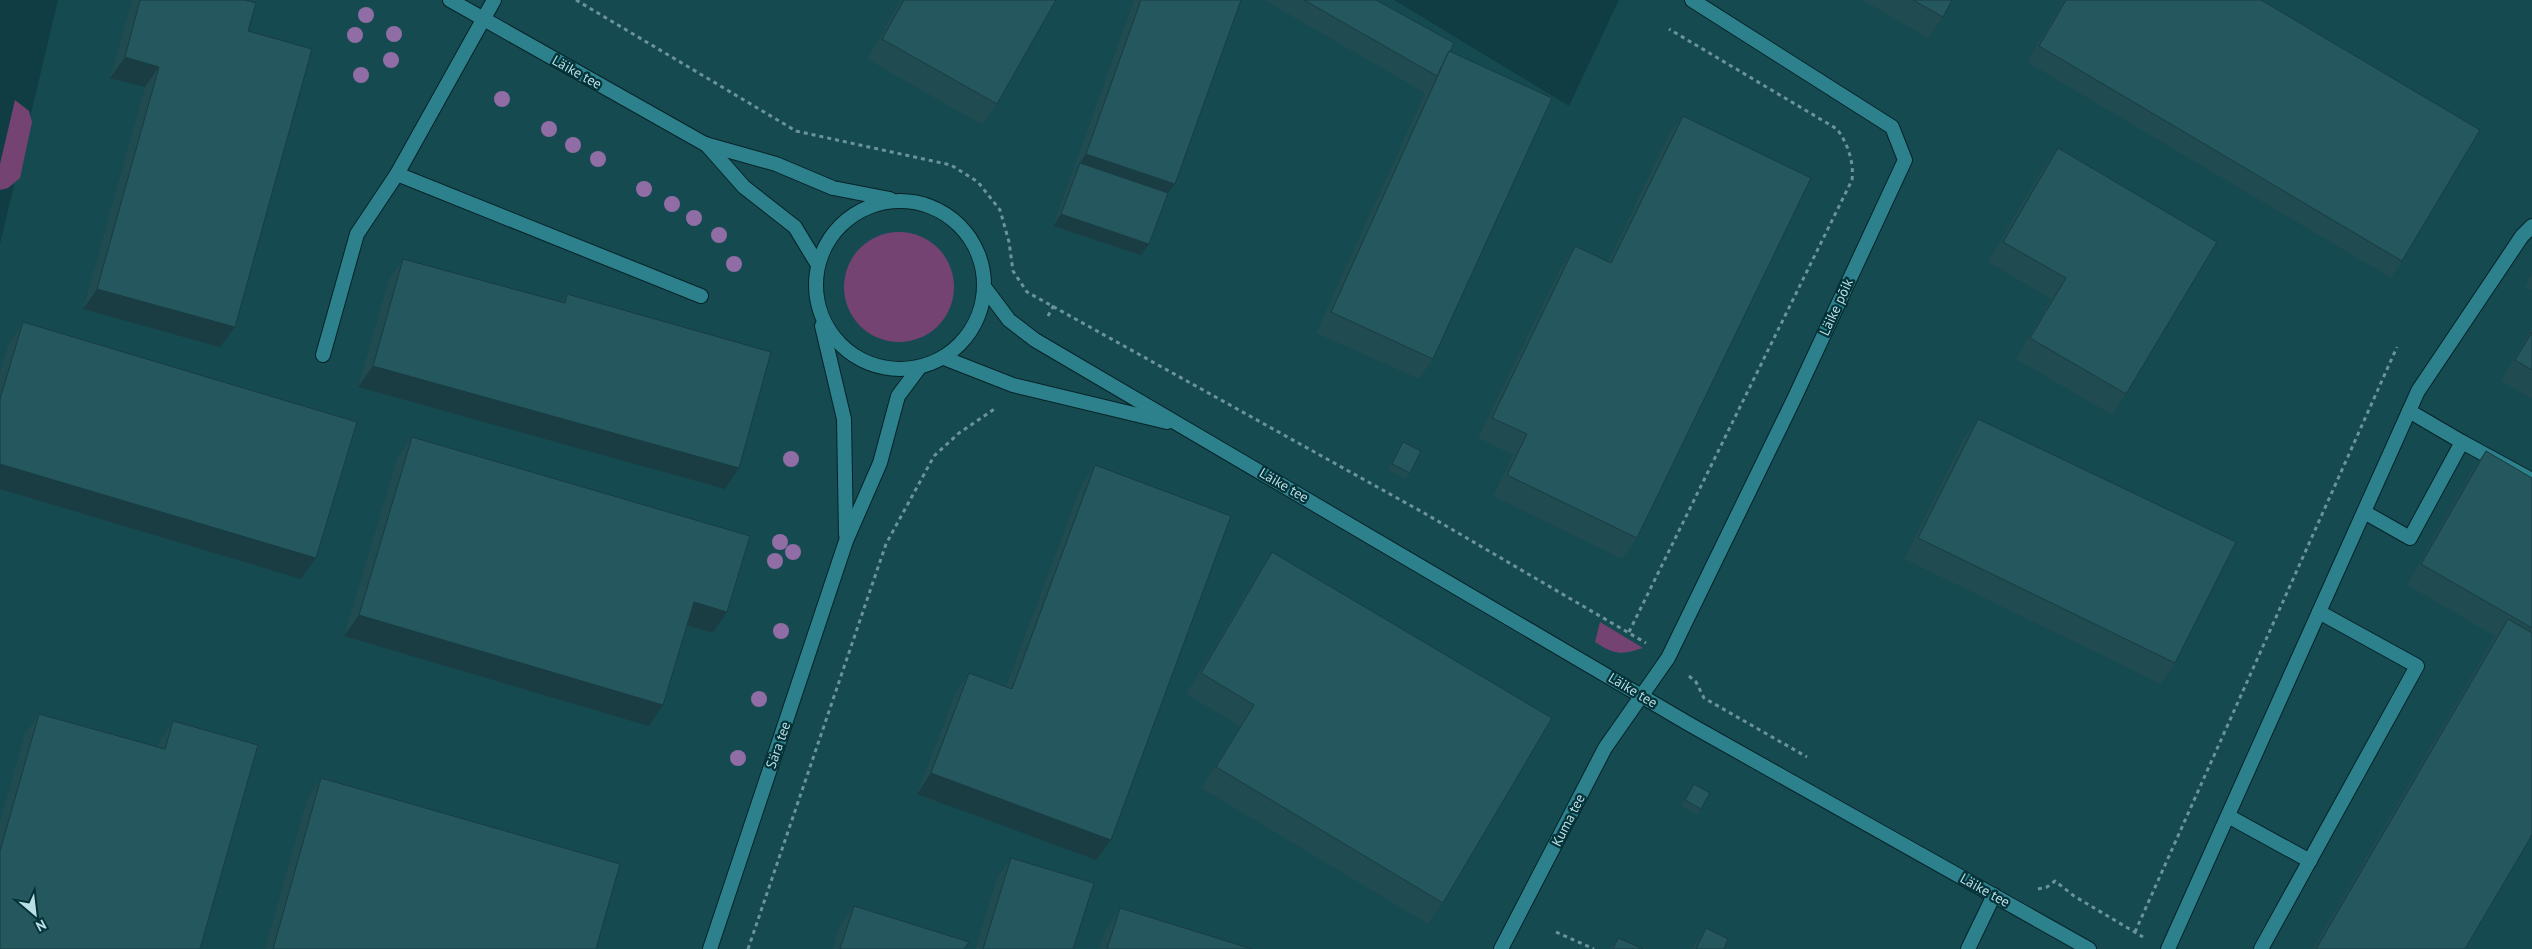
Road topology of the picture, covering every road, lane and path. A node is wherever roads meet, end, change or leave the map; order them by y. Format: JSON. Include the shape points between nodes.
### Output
{"nodes":[{"id":1,"x":450,"y":0,"type":"edge"},
{"id":2,"x":494,"y":0,"type":"edge"},
{"id":3,"x":576,"y":0,"type":"edge"},
{"id":4,"x":1692,"y":0,"type":"edge"},
{"id":5,"x":483,"y":20,"type":"junction"},
{"id":6,"x":1669,"y":29,"type":"dead end"},
{"id":7,"x":706,"y":144,"type":"junction"},
{"id":8,"x":398,"y":174,"type":"junction"},
{"id":9,"x":898,"y":200,"type":"junction"},
{"id":10,"x":2532,"y":226,"type":"edge"},
{"id":11,"x":818,"y":266,"type":"junction"},
{"id":12,"x":985,"y":288,"type":"junction"},
{"id":13,"x":702,"y":296,"type":"dead end"},
{"id":14,"x":818,"y":306,"type":"junction"},
{"id":15,"x":1054,"y":306,"type":"junction"},
{"id":16,"x":1035,"y":340,"type":"junction"},
{"id":17,"x":2397,"y":346,"type":"dead end"},
{"id":18,"x":323,"y":355,"type":"dead end"},
{"id":19,"x":944,"y":358,"type":"junction"},
{"id":20,"x":919,"y":368,"type":"junction"},
{"id":21,"x":1013,"y":385,"type":"junction"},
{"id":22,"x":2409,"y":411,"type":"junction"},
{"id":23,"x":1181,"y":426,"type":"junction"},
{"id":24,"x":2462,"y":442,"type":"junction"},
{"id":25,"x":2532,"y":480,"type":"edge"},
{"id":26,"x":2364,"y":512,"type":"junction"},
{"id":27,"x":846,"y":540,"type":"junction"},
{"id":28,"x":2319,"y":612,"type":"junction"},
{"id":29,"x":1629,"y":632,"type":"junction"},
{"id":30,"x":1668,"y":658,"type":"junction"},
{"id":31,"x":1641,"y":694,"type":"junction"},
{"id":32,"x":1815,"y":761,"type":"dead end"},
{"id":33,"x":2228,"y":816,"type":"junction"},
{"id":34,"x":2310,"y":861,"type":"junction"},
{"id":35,"x":2030,"y":885,"type":"dead end"},
{"id":36,"x":1994,"y":895,"type":"junction"},
{"id":37,"x":1556,"y":932,"type":"dead end"},
{"id":38,"x":2136,"y":932,"type":"junction"},
{"id":39,"x":2150,"y":941,"type":"dead end"},
{"id":40,"x":710,"y":949,"type":"edge"},
{"id":41,"x":748,"y":949,"type":"edge"},
{"id":42,"x":1501,"y":949,"type":"edge"},
{"id":43,"x":1594,"y":949,"type":"edge"},
{"id":44,"x":1968,"y":949,"type":"edge"},
{"id":45,"x":2089,"y":949,"type":"edge"},
{"id":46,"x":2168,"y":949,"type":"edge"},
{"id":47,"x":2261,"y":949,"type":"edge"}],
"edges":[{"from":1,"to":5,"type":"street","name":"Läike tee"},
{"from":2,"to":5,"type":"street"},
{"from":3,"to":15,"type":"path","via":[[796,131],[951,165],[978,182],[1000,210],[1013,271],[1026,292]]},
{"from":4,"to":30,"type":"street","name":"Läike põik","via":[[1892,127],[1905,160]]},
{"from":5,"to":7,"type":"street","name":"Läike tee"},
{"from":5,"to":8,"type":"street"},
{"from":6,"to":29,"type":"path","via":[[1837,129],[1844,138],[1853,171],[1852,180]]},
{"from":7,"to":9,"type":"street","name":"Läike tee","via":[[776,164],[833,188]]},
{"from":7,"to":11,"type":"street","name":"Läike tee","via":[[744,187],[795,227]]},
{"from":8,"to":13,"type":"street"},
{"from":8,"to":18,"type":"street","via":[[357,234]]},
{"from":9,"to":11,"type":"street","via":[[871,206],[847,219],[828,240]]},
{"from":9,"to":12,"type":"street","via":[[926,204],[950,217],[969,236],[981,261]]},
{"from":10,"to":22,"type":"street","via":[[2428,375]]},
{"from":11,"to":14,"type":"street","via":[[815,286]]},
{"from":12,"to":16,"type":"street","name":"Läike tee","via":[[1009,320]]},
{"from":12,"to":19,"type":"street","via":[[979,315],[966,340]]},
{"from":14,"to":20,"type":"street","via":[[828,331],[845,350],[867,364],[893,370]]},
{"from":14,"to":27,"type":"street","name":"Sära tee","via":[[844,419]]},
{"from":15,"to":16,"type":"path"},
{"from":15,"to":29,"type":"path"},
{"from":16,"to":23,"type":"street","name":"Läike tee"},
{"from":17,"to":38,"type":"path"},
{"from":19,"to":20,"type":"street"},
{"from":19,"to":21,"type":"street","name":"Läike tee"},
{"from":20,"to":27,"type":"street","name":"Sära tee","via":[[898,396],[880,463]]},
{"from":21,"to":23,"type":"street","name":"Läike tee"},
{"from":21,"to":41,"type":"path","via":[[997,407],[958,433],[934,456],[886,544]]},
{"from":22,"to":24,"type":"street"},
{"from":22,"to":26,"type":"street"},
{"from":23,"to":31,"type":"street","name":"Läike tee"},
{"from":24,"to":25,"type":"street"},
{"from":24,"to":26,"type":"street","via":[[2410,538]]},
{"from":26,"to":28,"type":"street"},
{"from":27,"to":40,"type":"street","name":"Sära tee"},
{"from":28,"to":33,"type":"street"},
{"from":28,"to":34,"type":"street","via":[[2417,666]]},
{"from":29,"to":30,"type":"path"},
{"from":30,"to":31,"type":"street","name":"Läike põik"},
{"from":30,"to":32,"type":"path","via":[[1696,682],[1704,698]]},
{"from":31,"to":36,"type":"street","name":"Läike tee"},
{"from":31,"to":42,"type":"street","name":"Kuma tee","via":[[1605,748]]},
{"from":33,"to":34,"type":"street"},
{"from":33,"to":46,"type":"street"},
{"from":34,"to":47,"type":"street"},
{"from":35,"to":38,"type":"path","via":[[2037,889],[2055,881],[2074,896]]},
{"from":36,"to":44,"type":"street"},
{"from":36,"to":45,"type":"street","name":"Läike tee"},
{"from":37,"to":43,"type":"path"},
{"from":38,"to":39,"type":"path"}]}
